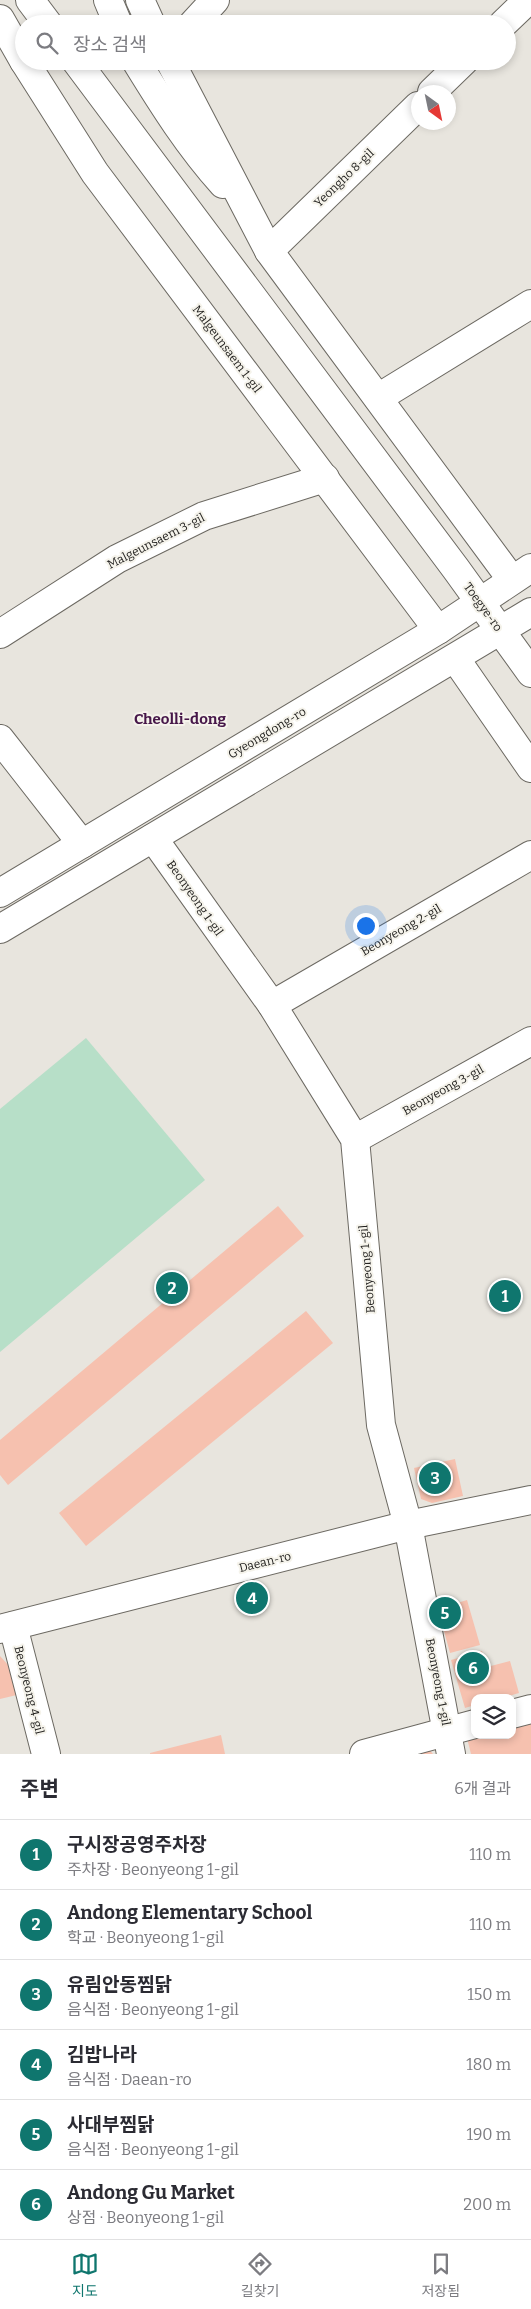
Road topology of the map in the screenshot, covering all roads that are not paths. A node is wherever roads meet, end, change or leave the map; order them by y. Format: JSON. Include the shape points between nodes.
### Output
{"nodes":[{"id":1,"x":30,"y":0,"type":"edge"},
{"id":2,"x":108,"y":0,"type":"edge"},
{"id":3,"x":140,"y":0,"type":"edge"},
{"id":4,"x":215,"y":0,"type":"edge"},
{"id":5,"x":528,"y":0,"type":"edge"},
{"id":6,"x":41,"y":15,"type":"edge"},
{"id":7,"x":114,"y":15,"type":"edge"},
{"id":8,"x":147,"y":15,"type":"edge"},
{"id":9,"x":201,"y":15,"type":"edge"},
{"id":10,"x":512,"y":15,"type":"edge"},
{"id":11,"x":0,"y":19,"type":"edge"},
{"id":12,"x":15,"y":45,"type":"edge"},
{"id":13,"x":30,"y":70,"type":"edge"},
{"id":14,"x":83,"y":70,"type":"edge"},
{"id":15,"x":142,"y":70,"type":"edge"},
{"id":16,"x":175,"y":70,"type":"edge"},
{"id":17,"x":455,"y":70,"type":"edge"},
{"id":18,"x":439,"y":85,"type":"edge"},
{"id":19,"x":411,"y":113,"type":"edge"},
{"id":20,"x":250,"y":214,"type":"junction"},
{"id":21,"x":269,"y":251,"type":"junction"},
{"id":22,"x":531,"y":304,"type":"edge"},
{"id":23,"x":378,"y":398,"type":"junction"},
{"id":24,"x":326,"y":478,"type":"junction"},
{"id":25,"x":521,"y":574,"type":"edge"},
{"id":26,"x":480,"y":603,"type":"junction"},
{"id":27,"x":531,"y":612,"type":"edge"},
{"id":28,"x":438,"y":630,"type":"junction"},
{"id":29,"x":500,"y":631,"type":"junction"},
{"id":30,"x":0,"y":634,"type":"edge"},
{"id":31,"x":455,"y":658,"type":"junction"},
{"id":32,"x":531,"y":673,"type":"edge"},
{"id":33,"x":0,"y":739,"type":"edge"},
{"id":34,"x":531,"y":768,"type":"edge"},
{"id":35,"x":153,"y":838,"type":"junction"},
{"id":36,"x":82,"y":844,"type":"junction"},
{"id":37,"x":531,"y":855,"type":"edge"},
{"id":38,"x":0,"y":893,"type":"edge"},
{"id":39,"x":0,"y":929,"type":"edge"},
{"id":40,"x":272,"y":1005,"type":"junction"},
{"id":41,"x":531,"y":1041,"type":"edge"},
{"id":42,"x":355,"y":1139,"type":"junction"},
{"id":43,"x":531,"y":1500,"type":"edge"},
{"id":44,"x":408,"y":1525,"type":"junction"},
{"id":45,"x":6,"y":1627,"type":"edge"},
{"id":46,"x":531,"y":1709,"type":"edge"},
{"id":47,"x":516,"y":1713,"type":"edge"},
{"id":48,"x":471,"y":1727,"type":"edge"},
{"id":49,"x":449,"y":1743,"type":"edge"},
{"id":50,"x":46,"y":1754,"type":"edge"},
{"id":51,"x":364,"y":1754,"type":"edge"}],
"edges":[{"from":1,"to":6,"type":"street"},
{"from":2,"to":7,"type":"street"},
{"from":3,"to":8,"type":"street"},
{"from":4,"to":9,"type":"street"},
{"from":5,"to":10,"type":"street"},
{"from":11,"to":12,"type":"street","name":"Malgeunsaem 1-gil"},
{"from":13,"to":24,"type":"street","name":"Malgeunsaem 1-gil","via":[[95,173]]},
{"from":14,"to":26,"type":"street","name":"Toegye-ro"},
{"from":15,"to":20,"type":"street","via":[[197,155]]},
{"from":16,"to":20,"type":"street"},
{"from":17,"to":18,"type":"street"},
{"from":19,"to":21,"type":"street","name":"Yeongho 8-gil"},
{"from":20,"to":21,"type":"street"},
{"from":21,"to":23,"type":"street"},
{"from":22,"to":23,"type":"street"},
{"from":23,"to":25,"type":"street"},
{"from":24,"to":28,"type":"street","name":"Malgeunsaem 1-gil"},
{"from":24,"to":30,"type":"street","name":"Malgeunsaem 3-gil","via":[[204,516],[117,559]]},
{"from":25,"to":26,"type":"street","name":"Gyeongdong-ro"},
{"from":26,"to":28,"type":"street","name":"Gyeongdong-ro"},
{"from":26,"to":29,"type":"street","name":"Toegye-ro"},
{"from":27,"to":29,"type":"street"},
{"from":28,"to":36,"type":"street","name":"Gyeongdong-ro"},
{"from":29,"to":31,"type":"street"},
{"from":29,"to":32,"type":"street","name":"Toegye-ro"},
{"from":31,"to":34,"type":"street"},
{"from":31,"to":35,"type":"street"},
{"from":33,"to":36,"type":"street"},
{"from":35,"to":39,"type":"street"},
{"from":35,"to":40,"type":"street","name":"Beonyeong 1-gil"},
{"from":36,"to":38,"type":"street","name":"Gyeongdong-ro"},
{"from":37,"to":40,"type":"street","name":"Beonyeong 2-gil"},
{"from":40,"to":42,"type":"street","name":"Beonyeong 1-gil"},
{"from":41,"to":42,"type":"street","name":"Beonyeong 3-gil"},
{"from":42,"to":44,"type":"street","name":"Beonyeong 1-gil","via":[[381,1424]]},
{"from":43,"to":44,"type":"street","name":"Daean-ro"},
{"from":44,"to":45,"type":"street","name":"Daean-ro"},
{"from":44,"to":49,"type":"street","name":"Beonyeong 1-gil"},
{"from":45,"to":50,"type":"street","name":"Beonyeong 4-gil"},
{"from":46,"to":47,"type":"street"},
{"from":48,"to":49,"type":"street"},
{"from":49,"to":51,"type":"street"}]}
